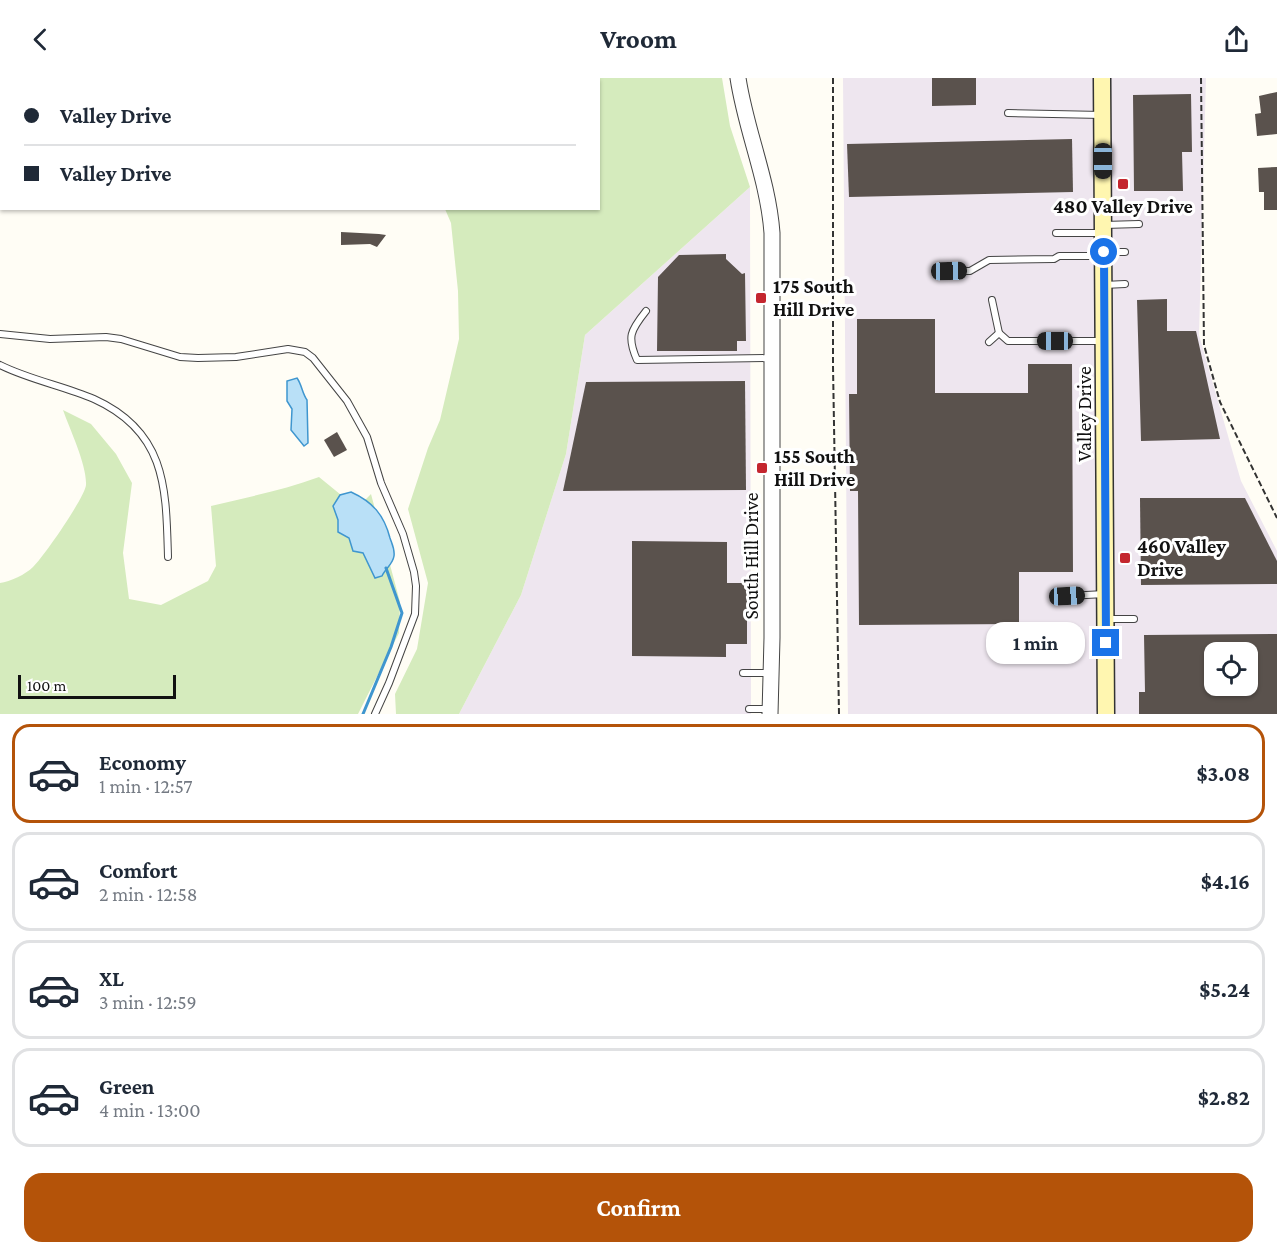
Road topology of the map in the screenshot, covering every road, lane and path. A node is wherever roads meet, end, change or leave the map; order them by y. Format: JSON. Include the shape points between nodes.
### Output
{"nodes":[{"id":1,"x":738,"y":78,"type":"edge"},
{"id":2,"x":833,"y":78,"type":"edge"},
{"id":3,"x":1102,"y":78,"type":"edge"},
{"id":4,"x":1201,"y":78,"type":"edge"},
{"id":5,"x":1008,"y":113,"type":"dead end"},
{"id":6,"x":1103,"y":115,"type":"junction"},
{"id":7,"x":1139,"y":225,"type":"dead end"},
{"id":8,"x":1103,"y":229,"type":"junction"},
{"id":9,"x":1056,"y":233,"type":"dead end"},
{"id":10,"x":1125,"y":252,"type":"dead end"},
{"id":11,"x":1104,"y":254,"type":"junction"},
{"id":12,"x":949,"y":271,"type":"dead end"},
{"id":13,"x":1125,"y":284,"type":"dead end"},
{"id":14,"x":1104,"y":285,"type":"junction"},
{"id":15,"x":992,"y":300,"type":"dead end"},
{"id":16,"x":646,"y":311,"type":"dead end"},
{"id":17,"x":999,"y":333,"type":"junction"},
{"id":18,"x":0,"y":334,"type":"edge"},
{"id":19,"x":1104,"y":341,"type":"junction"},
{"id":20,"x":989,"y":342,"type":"dead end"},
{"id":21,"x":772,"y":358,"type":"junction"},
{"id":22,"x":0,"y":364,"type":"edge"},
{"id":23,"x":1277,"y":518,"type":"edge"},
{"id":24,"x":168,"y":557,"type":"dead end"},
{"id":25,"x":1106,"y":594,"type":"junction"},
{"id":26,"x":1067,"y":596,"type":"dead end"},
{"id":27,"x":1106,"y":619,"type":"junction"},
{"id":28,"x":1134,"y":619,"type":"dead end"},
{"id":29,"x":743,"y":673,"type":"dead end"},
{"id":30,"x":772,"y":673,"type":"junction"},
{"id":31,"x":749,"y":710,"type":"dead end"},
{"id":32,"x":770,"y":712,"type":"edge"},
{"id":33,"x":375,"y":714,"type":"edge"},
{"id":34,"x":839,"y":714,"type":"edge"},
{"id":35,"x":1107,"y":714,"type":"edge"}],
"edges":[{"from":1,"to":21,"type":"street","name":"South Hill Drive","via":[[770,210]]},
{"from":2,"to":34,"type":"path"},
{"from":3,"to":6,"type":"main road","name":"Valley Drive"},
{"from":4,"to":23,"type":"path","via":[[1204,345],[1221,402]]},
{"from":5,"to":6,"type":"lane"},
{"from":6,"to":8,"type":"main road","name":"Valley Drive"},
{"from":7,"to":8,"type":"lane"},
{"from":8,"to":9,"type":"lane"},
{"from":8,"to":11,"type":"main road","name":"Valley Drive"},
{"from":10,"to":11,"type":"lane"},
{"from":11,"to":12,"type":"lane","via":[[1059,256],[1054,260],[988,260],[970,271]]},
{"from":11,"to":14,"type":"main road","name":"Valley Drive"},
{"from":13,"to":14,"type":"lane"},
{"from":14,"to":19,"type":"main road","name":"Valley Drive"},
{"from":15,"to":17,"type":"lane"},
{"from":16,"to":21,"type":"lane","via":[[633,327],[630,343],[637,360]]},
{"from":17,"to":19,"type":"lane","via":[[1008,341]]},
{"from":17,"to":20,"type":"lane"},
{"from":18,"to":33,"type":"lane","via":[[121,339],[180,357],[236,357],[288,349],[313,358],[358,418],[414,572],[416,600],[412,624]]},
{"from":19,"to":25,"type":"main road","name":"Valley Drive"},
{"from":21,"to":30,"type":"street","name":"South Hill Drive"},
{"from":22,"to":24,"type":"lane","via":[[95,400],[137,429],[155,457],[163,479]]},
{"from":25,"to":26,"type":"lane"},
{"from":25,"to":27,"type":"main road","name":"Valley Drive"},
{"from":27,"to":28,"type":"lane"},
{"from":27,"to":35,"type":"main road","name":"Valley Drive"},
{"from":29,"to":30,"type":"lane"},
{"from":30,"to":32,"type":"street","name":"South Hill Drive"},
{"from":31,"to":32,"type":"lane"}]}
